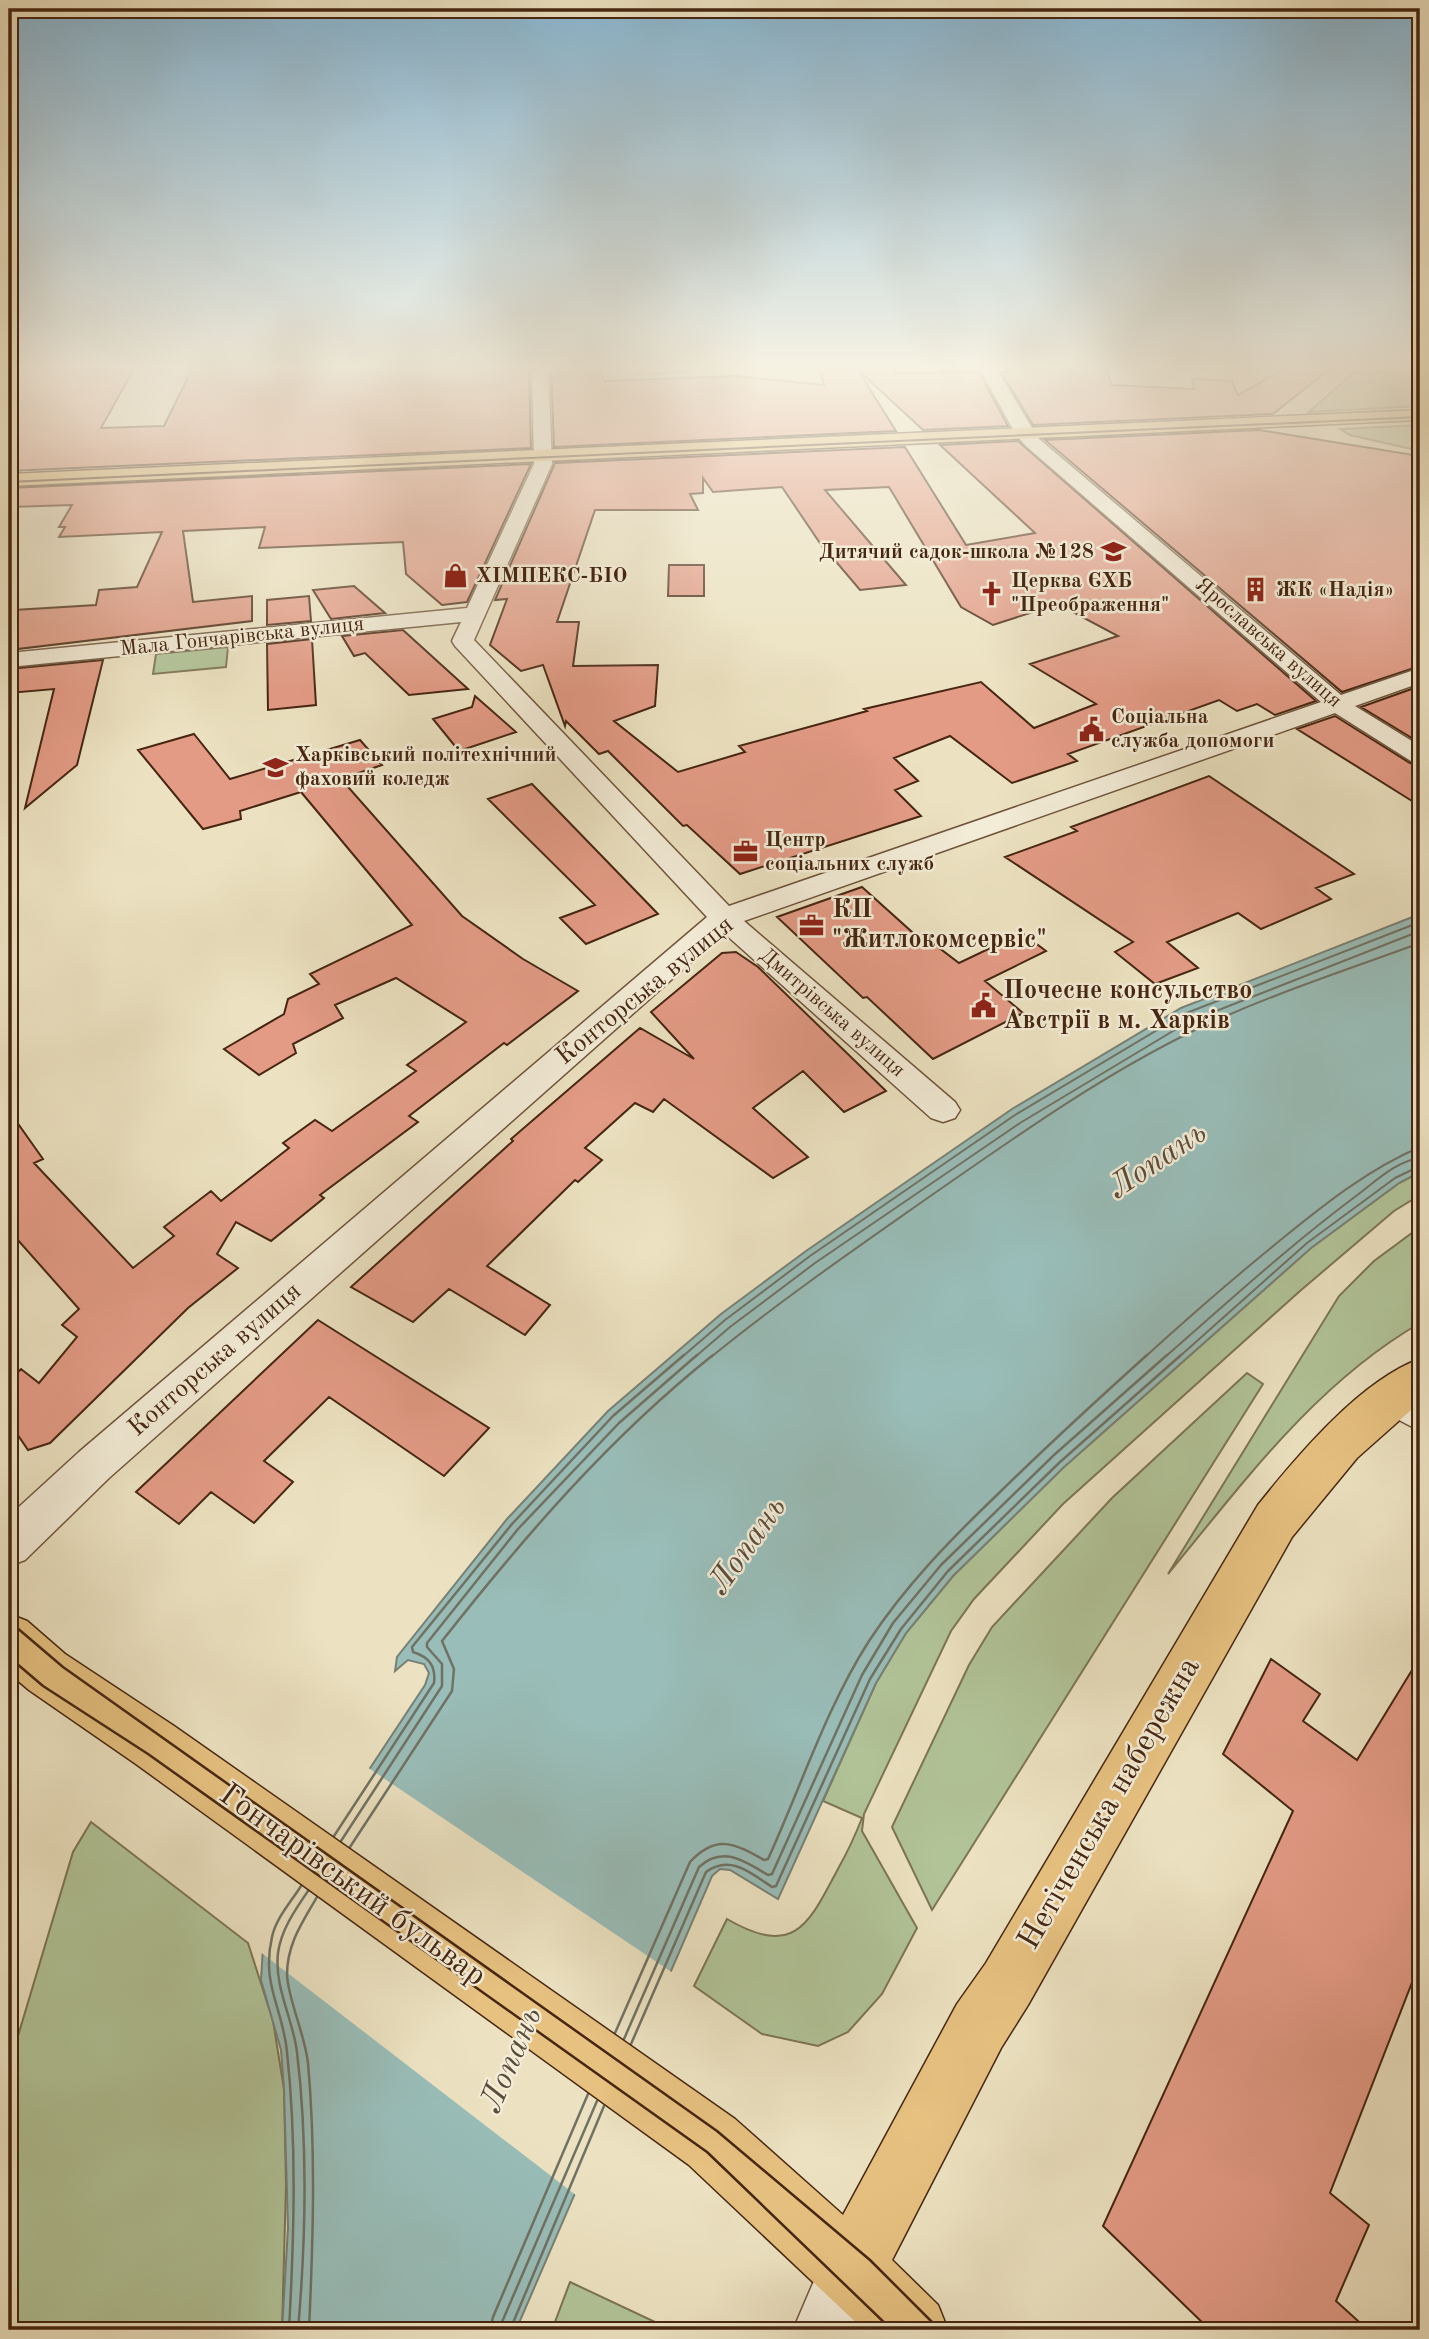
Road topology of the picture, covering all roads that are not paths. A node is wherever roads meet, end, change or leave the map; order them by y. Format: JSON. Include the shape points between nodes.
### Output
{"nodes":[{"id":1,"x":140,"y":474,"type":"edge"},
{"id":2,"x":537,"y":474,"type":"edge"},
{"id":3,"x":1072,"y":474,"type":"edge"},
{"id":4,"x":9,"y":480,"type":"edge"},
{"id":5,"x":475,"y":614,"type":"junction"},
{"id":6,"x":9,"y":660,"type":"edge"},
{"id":7,"x":1420,"y":675,"type":"edge"},
{"id":8,"x":1338,"y":704,"type":"junction"},
{"id":9,"x":1420,"y":756,"type":"edge"},
{"id":10,"x":724,"y":919,"type":"junction"},
{"id":11,"x":943,"y":1110,"type":"dead end"},
{"id":12,"x":1411,"y":1396,"type":"edge"},
{"id":13,"x":9,"y":1545,"type":"edge"},
{"id":14,"x":9,"y":1639,"type":"edge"},
{"id":15,"x":851,"y":2268,"type":"junction"},
{"id":16,"x":825,"y":2330,"type":"edge"},
{"id":17,"x":913,"y":2330,"type":"edge"}],
"edges":[{"from":1,"to":4,"type":"main road"},
{"from":2,"to":5,"type":"street","name":"Дмитрівська вулиця"},
{"from":3,"to":8,"type":"street","name":"Ярославська вулиця"},
{"from":5,"to":6,"type":"street","name":"Мала Гончарівська вулиця"},
{"from":5,"to":10,"type":"street","name":"Дмитрівська вулиця","via":[[463,641]]},
{"from":7,"to":8,"type":"street","name":"Конторська вулиця"},
{"from":8,"to":9,"type":"street","name":"Ярославська вулиця"},
{"from":8,"to":10,"type":"street","name":"Конторська вулиця"},
{"from":10,"to":11,"type":"street","name":"Дмитрівська вулиця"},
{"from":10,"to":13,"type":"street","name":"Конторська вулиця","via":[[104,1456]]},
{"from":12,"to":15,"type":"main road","name":"Нетіченська набережна","via":[[1355,1428],[1300,1488],[1251,1559],[979,2026]]},
{"from":14,"to":15,"type":"main road","name":"Гончарівський бульвар","via":[[47,1672],[712,2142]]},
{"from":15,"to":16,"type":"street"},
{"from":15,"to":17,"type":"main road","name":"Гончарівський бульвар"}]}
